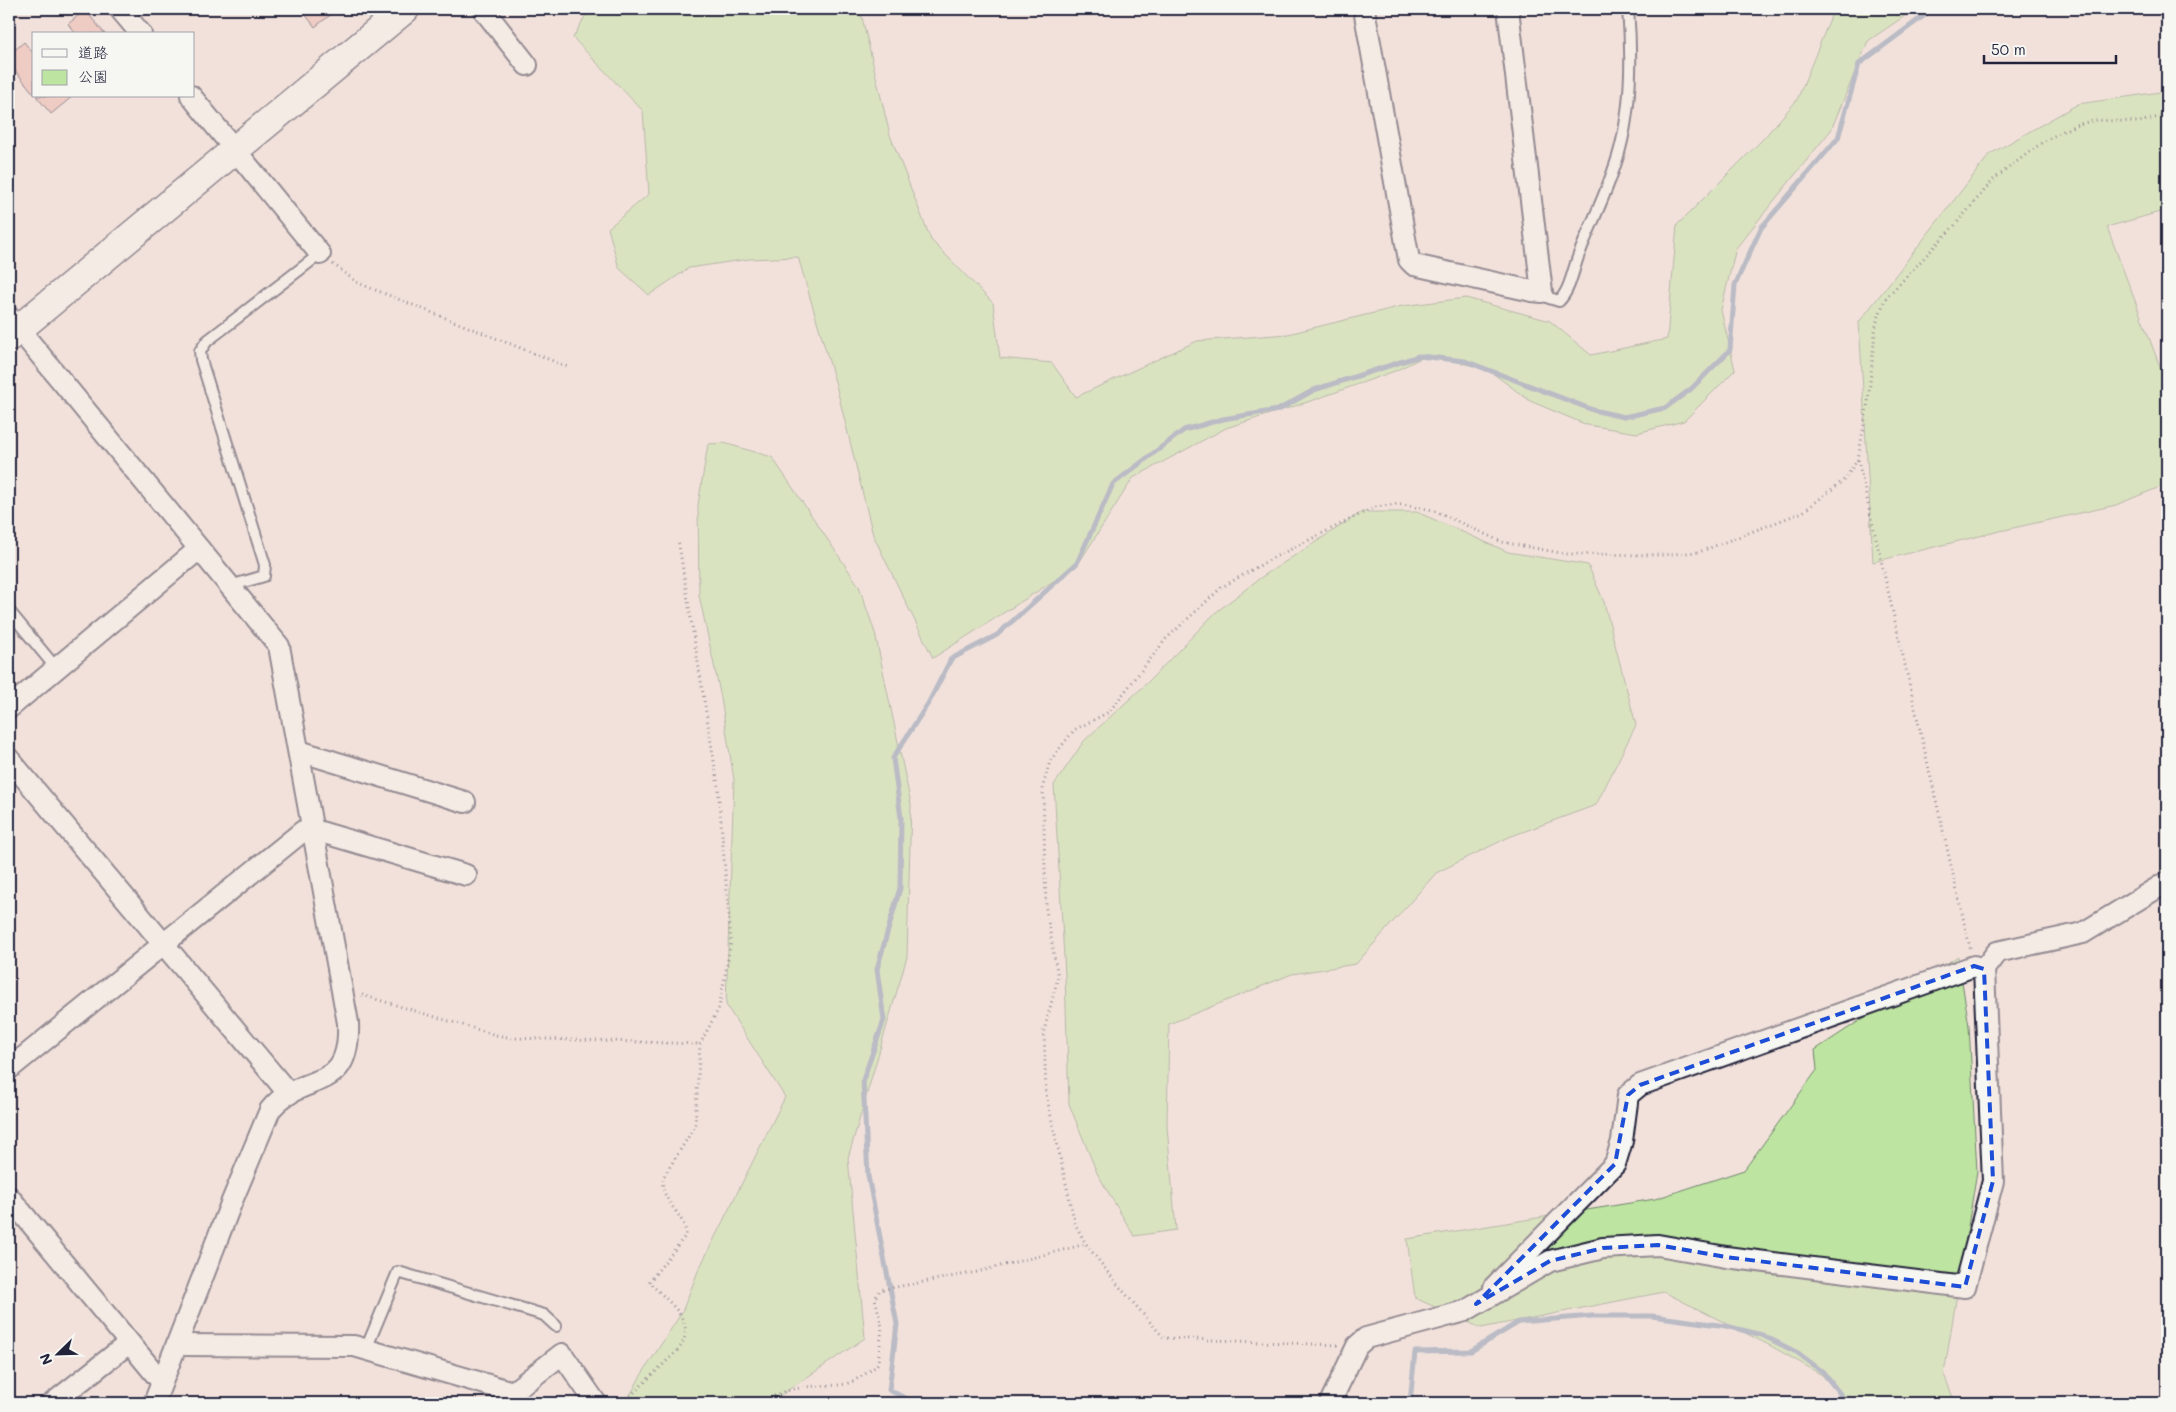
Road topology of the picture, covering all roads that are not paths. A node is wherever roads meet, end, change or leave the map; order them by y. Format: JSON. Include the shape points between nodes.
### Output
{"nodes":[{"id":1,"x":120,"y":9,"type":"edge"},
{"id":2,"x":405,"y":9,"type":"edge"},
{"id":3,"x":483,"y":9,"type":"edge"},
{"id":4,"x":1364,"y":9,"type":"edge"},
{"id":5,"x":1508,"y":9,"type":"edge"},
{"id":6,"x":1628,"y":9,"type":"edge"},
{"id":7,"x":139,"y":32,"type":"edge"},
{"id":8,"x":527,"y":65,"type":"dead end"},
{"id":9,"x":194,"y":98,"type":"edge"},
{"id":10,"x":236,"y":150,"type":"junction"},
{"id":11,"x":320,"y":254,"type":"joint"},
{"id":12,"x":1542,"y":292,"type":"junction"},
{"id":13,"x":12,"y":328,"type":"edge"},
{"id":14,"x":199,"y":549,"type":"junction"},
{"id":15,"x":230,"y":586,"type":"junction"},
{"id":16,"x":9,"y":611,"type":"edge"},
{"id":17,"x":56,"y":668,"type":"junction"},
{"id":18,"x":9,"y":708,"type":"edge"},
{"id":19,"x":300,"y":751,"type":"junction"},
{"id":20,"x":9,"y":759,"type":"edge"},
{"id":21,"x":465,"y":802,"type":"dead end"},
{"id":22,"x":314,"y":830,"type":"junction"},
{"id":23,"x":466,"y":875,"type":"dead end"},
{"id":24,"x":2167,"y":882,"type":"edge"},
{"id":25,"x":164,"y":945,"type":"junction"},
{"id":26,"x":1979,"y":967,"type":"junction"},
{"id":27,"x":9,"y":1070,"type":"edge"},
{"id":28,"x":289,"y":1094,"type":"junction"},
{"id":29,"x":9,"y":1197,"type":"edge"},
{"id":30,"x":1476,"y":1304,"type":"junction"},
{"id":31,"x":556,"y":1326,"type":"dead end"},
{"id":32,"x":129,"y":1342,"type":"junction"},
{"id":33,"x":177,"y":1345,"type":"junction"},
{"id":34,"x":366,"y":1349,"type":"junction"},
{"id":35,"x":161,"y":1381,"type":"junction"},
{"id":36,"x":53,"y":1403,"type":"edge"},
{"id":37,"x":154,"y":1403,"type":"edge"},
{"id":38,"x":596,"y":1403,"type":"edge"},
{"id":39,"x":1330,"y":1403,"type":"edge"}],
"edges":[{"from":1,"to":7,"type":"street"},
{"from":2,"to":10,"type":"street"},
{"from":3,"to":8,"type":"street"},
{"from":4,"to":12,"type":"street","via":[[1409,260],[1414,265]]},
{"from":5,"to":12,"type":"street"},
{"from":6,"to":12,"type":"lane","via":[[1631,82],[1620,150],[1574,265],[1566,294],[1559,301]]},
{"from":9,"to":10,"type":"street"},
{"from":10,"to":11,"type":"street"},
{"from":10,"to":13,"type":"street"},
{"from":11,"to":15,"type":"lane","via":[[207,342],[200,351],[265,565],[264,576]]},
{"from":13,"to":14,"type":"street"},
{"from":14,"to":15,"type":"street"},
{"from":14,"to":17,"type":"street"},
{"from":15,"to":19,"type":"street","via":[[280,646]]},
{"from":16,"to":17,"type":"lane"},
{"from":17,"to":18,"type":"street"},
{"from":19,"to":21,"type":"street"},
{"from":19,"to":22,"type":"street"},
{"from":20,"to":25,"type":"street"},
{"from":22,"to":23,"type":"street"},
{"from":22,"to":25,"type":"street","via":[[303,831]]},
{"from":22,"to":28,"type":"street","via":[[348,1023],[348,1048],[337,1070]]},
{"from":24,"to":26,"type":"street","via":[[2083,933],[1997,952]]},
{"from":25,"to":27,"type":"street"},
{"from":25,"to":28,"type":"street"},
{"from":26,"to":30,"type":"street","via":[[1640,1084],[1628,1095],[1615,1164]]},
{"from":26,"to":30,"type":"street","via":[[1993,1181],[1964,1287],[1726,1258],[1658,1245],[1603,1248],[1550,1261]]},
{"from":28,"to":33,"type":"street","via":[[270,1110]]},
{"from":29,"to":32,"type":"street"},
{"from":30,"to":39,"type":"street","via":[[1366,1338],[1357,1346]]},
{"from":31,"to":34,"type":"lane","via":[[544,1315],[398,1272]]},
{"from":32,"to":35,"type":"street"},
{"from":32,"to":36,"type":"street"},
{"from":33,"to":34,"type":"street","via":[[354,1346]]},
{"from":33,"to":35,"type":"street"},
{"from":34,"to":38,"type":"street","via":[[512,1392],[562,1354]]},
{"from":35,"to":37,"type":"street"}]}
